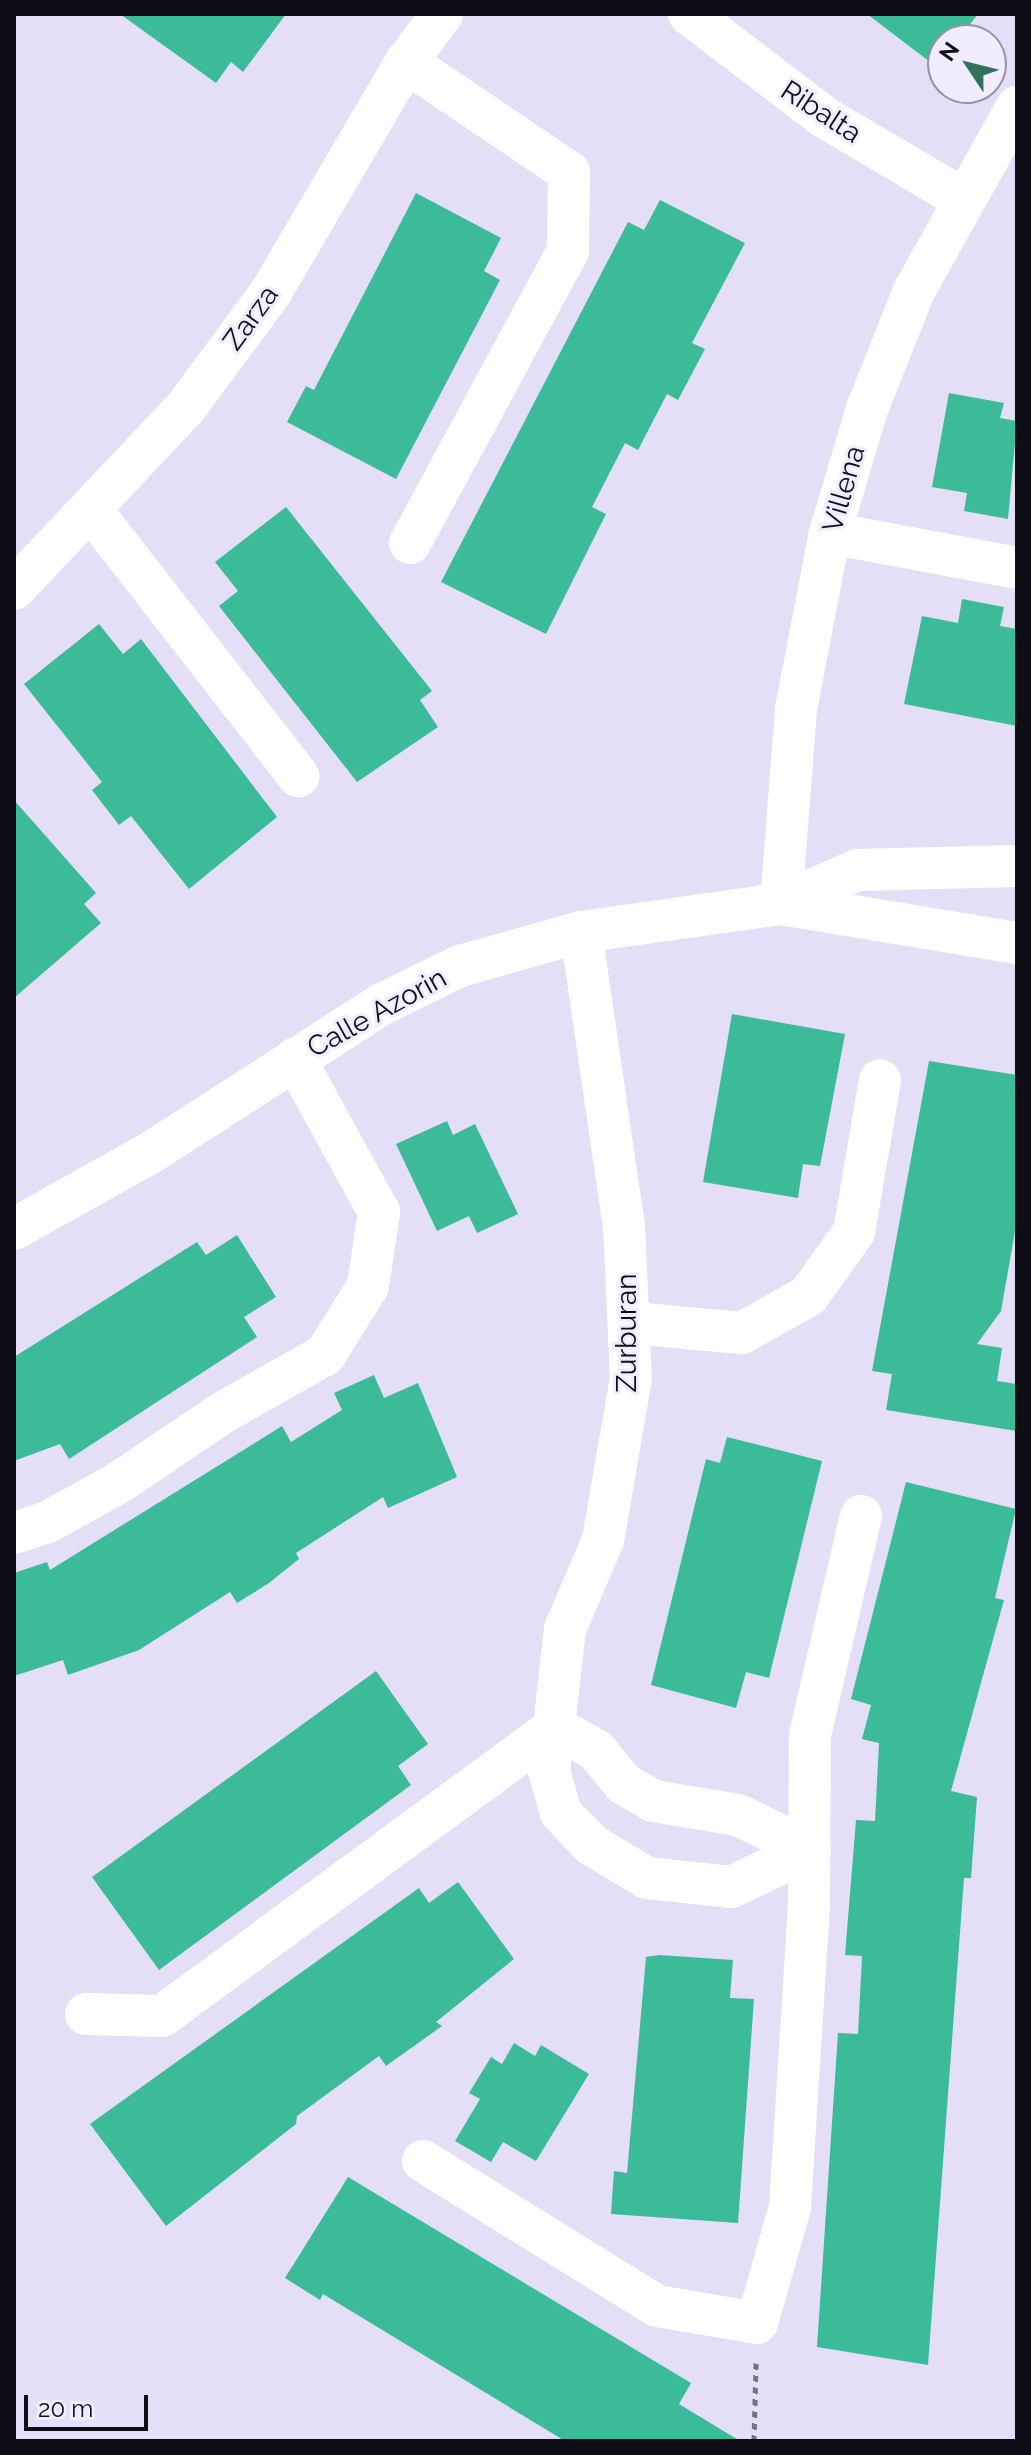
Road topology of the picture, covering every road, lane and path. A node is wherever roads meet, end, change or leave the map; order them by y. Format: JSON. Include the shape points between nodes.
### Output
{"nodes":[{"id":1,"x":442,"y":14,"type":"edge"},
{"id":2,"x":689,"y":14,"type":"edge"},
{"id":3,"x":406,"y":62,"type":"junction"},
{"id":4,"x":1017,"y":107,"type":"edge"},
{"id":5,"x":961,"y":198,"type":"junction"},
{"id":6,"x":92,"y":511,"type":"junction"},
{"id":7,"x":830,"y":533,"type":"junction"},
{"id":8,"x":410,"y":543,"type":"dead end"},
{"id":9,"x":1017,"y":568,"type":"edge"},
{"id":10,"x":14,"y":589,"type":"edge"},
{"id":11,"x":298,"y":776,"type":"dead end"},
{"id":12,"x":1017,"y":866,"type":"edge"},
{"id":13,"x":781,"y":904,"type":"junction"},
{"id":14,"x":581,"y":932,"type":"junction"},
{"id":15,"x":1017,"y":943,"type":"edge"},
{"id":16,"x":295,"y":1059,"type":"junction"},
{"id":17,"x":880,"y":1080,"type":"dead end"},
{"id":18,"x":14,"y":1229,"type":"edge"},
{"id":19,"x":632,"y":1323,"type":"junction"},
{"id":20,"x":861,"y":1516,"type":"dead end"},
{"id":21,"x":14,"y":1533,"type":"edge"},
{"id":22,"x":555,"y":1727,"type":"junction"},
{"id":23,"x":810,"y":1850,"type":"junction"},
{"id":24,"x":86,"y":2014,"type":"dead end"},
{"id":25,"x":423,"y":2161,"type":"dead end"},
{"id":26,"x":757,"y":2323,"type":"junction"},
{"id":27,"x":754,"y":2441,"type":"edge"}],
"edges":[{"from":1,"to":3,"type":"street","name":"Zarza"},
{"from":2,"to":5,"type":"street","name":"Ribalta","via":[[824,117]]},
{"from":3,"to":6,"type":"street","name":"Zarza","via":[[271,292],[186,407]]},
{"from":3,"to":8,"type":"street","via":[[569,172],[568,251]]},
{"from":4,"to":5,"type":"street","name":"Villena"},
{"from":5,"to":7,"type":"street","name":"Villena","via":[[914,291],[867,409]]},
{"from":6,"to":10,"type":"street","name":"Zarza"},
{"from":6,"to":11,"type":"street"},
{"from":7,"to":9,"type":"street"},
{"from":7,"to":13,"type":"street","name":"Villena","via":[[796,709]]},
{"from":12,"to":13,"type":"street","name":"Calle Azorin","via":[[857,870]]},
{"from":13,"to":14,"type":"street","name":"Calle Azorin"},
{"from":13,"to":15,"type":"street","name":"Calle Azorin"},
{"from":14,"to":16,"type":"street","name":"Calle Azorin","via":[[460,966],[382,1004]]},
{"from":14,"to":19,"type":"street","name":"Zurburan"},
{"from":16,"to":18,"type":"street","name":"Calle Azorin","via":[[150,1153]]},
{"from":16,"to":21,"type":"street","via":[[379,1212],[368,1286],[325,1355],[222,1413],[120,1482],[48,1522]]},
{"from":17,"to":19,"type":"street","via":[[854,1232],[808,1296],[742,1333]]},
{"from":19,"to":22,"type":"street","name":"Zurburan","via":[[621,1456],[603,1540],[565,1629]]},
{"from":20,"to":23,"type":"street","via":[[810,1735]]},
{"from":22,"to":23,"type":"street","via":[[596,1750],[624,1784],[653,1801],[738,1815]]},
{"from":22,"to":23,"type":"street","name":"Zurburan","via":[[549,1771],[561,1813],[592,1845],[647,1878],[731,1887]]},
{"from":22,"to":24,"type":"street","via":[[162,2016]]},
{"from":23,"to":26,"type":"street","via":[[790,2207]]},
{"from":25,"to":26,"type":"street","via":[[657,2306]]},
{"from":26,"to":27,"type":"path"}]}
